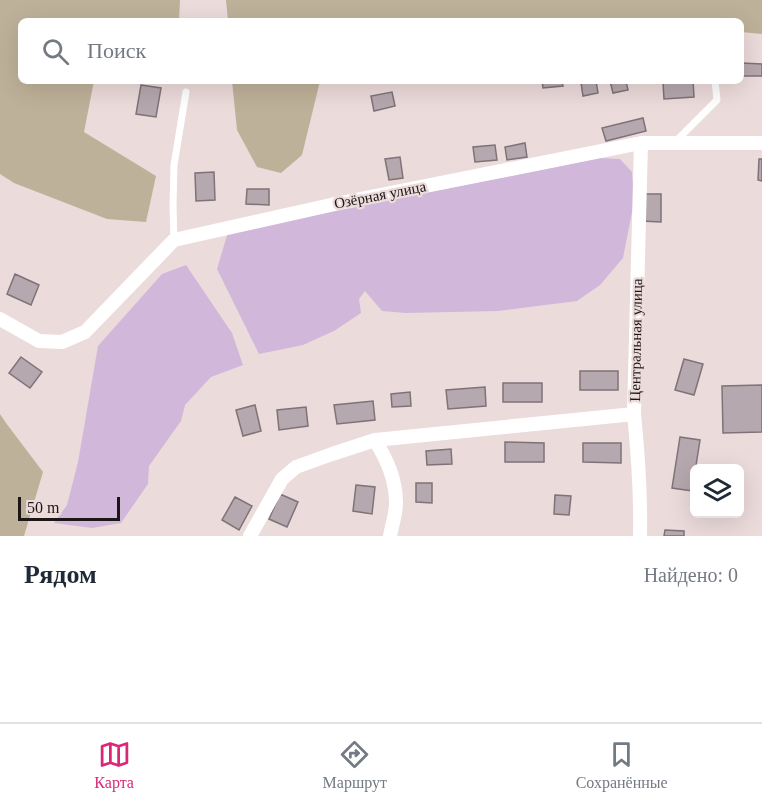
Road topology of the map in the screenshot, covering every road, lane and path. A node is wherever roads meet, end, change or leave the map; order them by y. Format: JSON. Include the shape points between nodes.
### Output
{"nodes":[{"id":1,"x":715,"y":84,"type":"edge"},
{"id":2,"x":186,"y":92,"type":"dead end"},
{"id":3,"x":641,"y":143,"type":"junction"},
{"id":4,"x":674,"y":143,"type":"junction"},
{"id":5,"x":762,"y":143,"type":"edge"},
{"id":6,"x":174,"y":240,"type":"junction"},
{"id":7,"x":0,"y":319,"type":"edge"},
{"id":8,"x":634,"y":414,"type":"junction"},
{"id":9,"x":375,"y":440,"type":"junction"},
{"id":10,"x":250,"y":536,"type":"edge"},
{"id":11,"x":390,"y":536,"type":"edge"},
{"id":12,"x":640,"y":536,"type":"edge"}],
"edges":[{"from":1,"to":4,"type":"lane","via":[[717,100]]},
{"from":2,"to":6,"type":"lane","via":[[174,165]]},
{"from":3,"to":4,"type":"street","name":"Озёрная улица"},
{"from":3,"to":6,"type":"street","name":"Озёрная улица"},
{"from":3,"to":8,"type":"street","name":"Центральная улица"},
{"from":4,"to":5,"type":"street","name":"Озёрная улица"},
{"from":6,"to":7,"type":"street","via":[[85,332],[62,342],[39,341]]},
{"from":8,"to":9,"type":"street"},
{"from":8,"to":12,"type":"street","name":"Центральная улица"},
{"from":9,"to":10,"type":"street","via":[[296,467],[282,479]]},
{"from":9,"to":11,"type":"street","via":[[393,476],[396,505]]}]}
